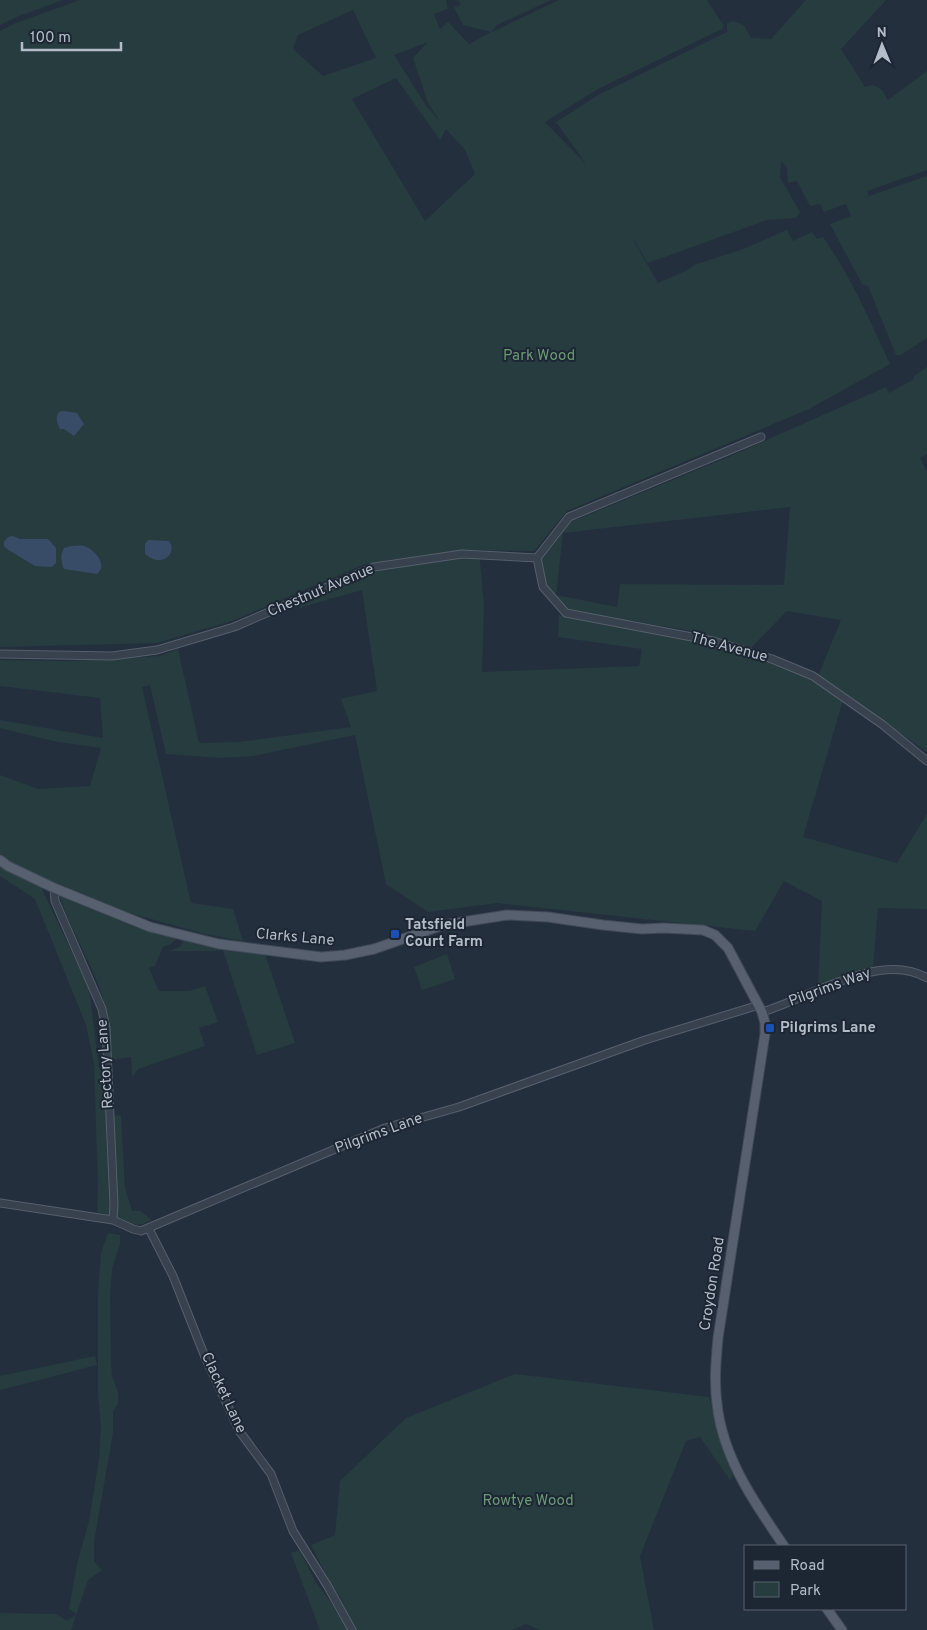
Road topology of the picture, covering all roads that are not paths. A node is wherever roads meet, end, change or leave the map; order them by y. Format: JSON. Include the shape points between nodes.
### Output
{"nodes":[{"id":1,"x":762,"y":437,"type":"dead end"},
{"id":2,"x":537,"y":558,"type":"junction"},
{"id":3,"x":0,"y":654,"type":"edge"},
{"id":4,"x":927,"y":761,"type":"edge"},
{"id":5,"x":0,"y":860,"type":"edge"},
{"id":6,"x":54,"y":888,"type":"junction"},
{"id":7,"x":927,"y":978,"type":"edge"},
{"id":8,"x":760,"y":1009,"type":"junction"},
{"id":9,"x":0,"y":1203,"type":"edge"},
{"id":10,"x":113,"y":1220,"type":"junction"},
{"id":11,"x":149,"y":1229,"type":"junction"},
{"id":12,"x":783,"y":1545,"type":"edge"},
{"id":13,"x":828,"y":1610,"type":"edge"},
{"id":14,"x":352,"y":1630,"type":"edge"},
{"id":15,"x":842,"y":1630,"type":"edge"}],
"edges":[{"from":1,"to":2,"type":"street","via":[[569,516]]},
{"from":2,"to":3,"type":"street","name":"Chestnut Avenue","via":[[462,554],[374,567],[234,627],[157,650],[112,656]]},
{"from":2,"to":4,"type":"street","name":"The Avenue","via":[[543,587],[566,613],[713,641],[772,659],[813,676],[883,725]]},
{"from":5,"to":6,"type":"main road","name":"Clarks Lane"},
{"from":6,"to":8,"type":"main road","name":"Clarks Lane","via":[[150,927],[219,944],[321,957],[374,949],[448,924],[506,915],[548,916],[642,929],[704,930],[715,935],[728,948]]},
{"from":6,"to":10,"type":"street","name":"Rectory Lane","via":[[55,900],[102,1009],[106,1028]]},
{"from":7,"to":8,"type":"street","name":"Pilgrims Way","via":[[906,970],[876,971]]},
{"from":8,"to":11,"type":"street","name":"Pilgrims Lane","via":[[645,1040],[459,1107],[385,1128]]},
{"from":8,"to":12,"type":"main road","name":"Croydon Road","via":[[765,1034],[718,1338],[716,1388],[721,1428],[737,1470]]},
{"from":9,"to":10,"type":"street"},
{"from":10,"to":11,"type":"street","via":[[141,1231]]},
{"from":11,"to":14,"type":"street","name":"Clacket Lane","via":[[173,1276],[205,1357],[240,1432],[271,1474],[293,1531]]},
{"from":13,"to":15,"type":"main road"}]}
